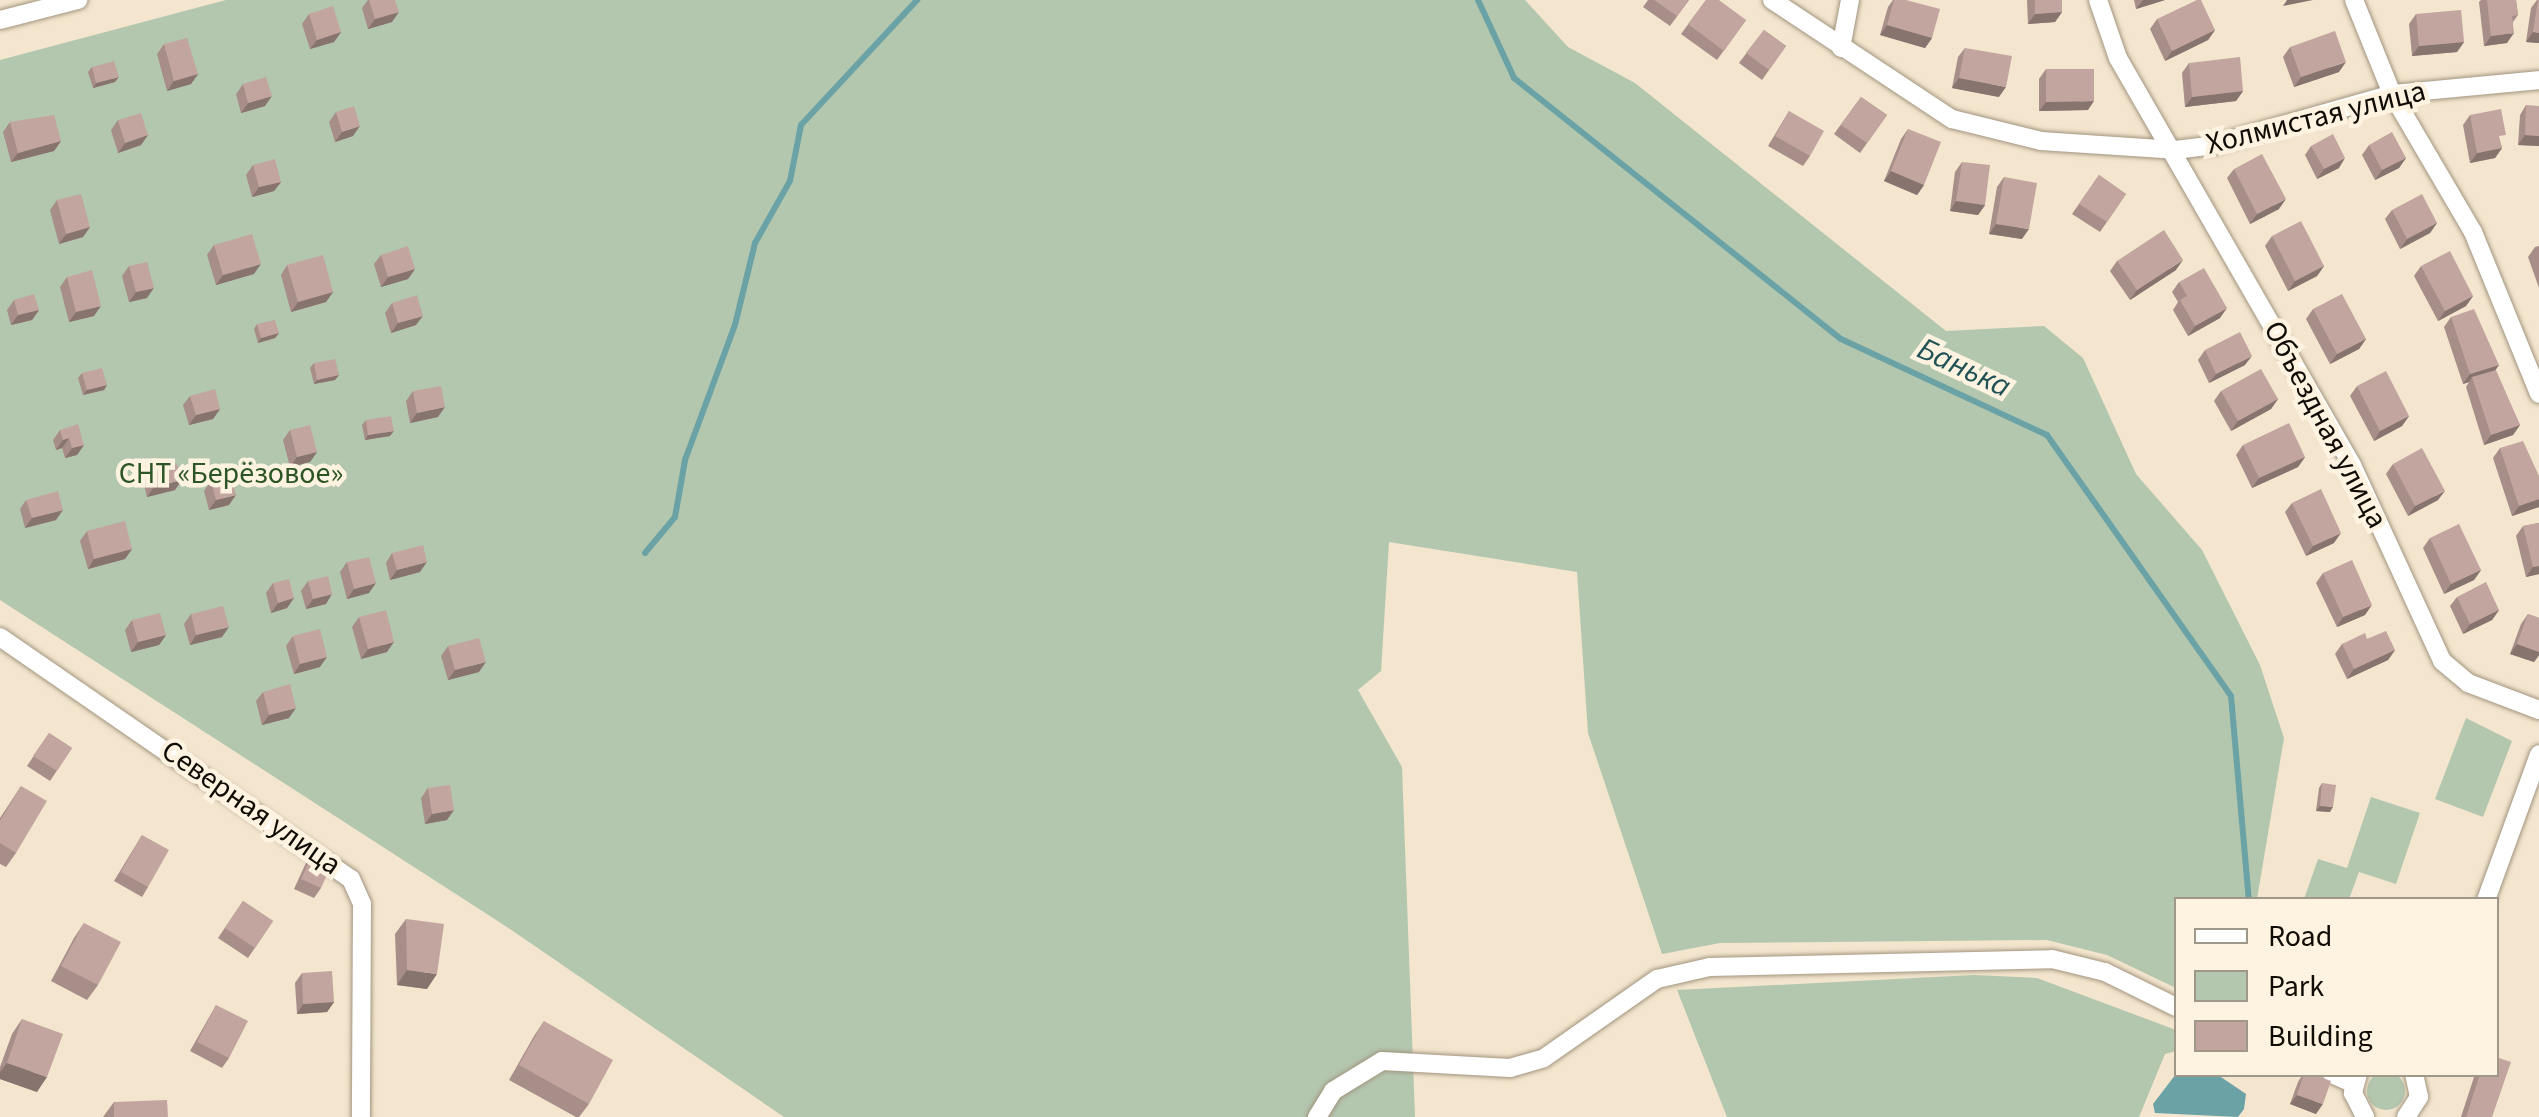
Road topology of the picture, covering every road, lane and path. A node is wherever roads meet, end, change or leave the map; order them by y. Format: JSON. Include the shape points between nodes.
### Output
{"nodes":[{"id":1,"x":78,"y":0,"type":"edge"},
{"id":2,"x":1772,"y":0,"type":"edge"},
{"id":3,"x":1850,"y":0,"type":"edge"},
{"id":4,"x":2098,"y":0,"type":"edge"},
{"id":5,"x":2354,"y":0,"type":"edge"},
{"id":6,"x":0,"y":20,"type":"edge"},
{"id":7,"x":1841,"y":48,"type":"junction"},
{"id":8,"x":2539,"y":80,"type":"edge"},
{"id":9,"x":2392,"y":94,"type":"junction"},
{"id":10,"x":2175,"y":150,"type":"junction"},
{"id":11,"x":2539,"y":394,"type":"edge"},
{"id":12,"x":0,"y":638,"type":"edge"},
{"id":13,"x":2539,"y":710,"type":"edge"},
{"id":14,"x":2539,"y":754,"type":"edge"},
{"id":15,"x":2487,"y":897,"type":"edge"},
{"id":16,"x":2174,"y":1006,"type":"edge"},
{"id":17,"x":2418,"y":1078,"type":"edge"},
{"id":18,"x":2356,"y":1079,"type":"edge"},
{"id":19,"x":361,"y":1117,"type":"edge"},
{"id":20,"x":1316,"y":1117,"type":"edge"},
{"id":21,"x":2365,"y":1117,"type":"edge"},
{"id":22,"x":2406,"y":1117,"type":"edge"}],
"edges":[{"from":1,"to":6,"type":"street"},
{"from":2,"to":7,"type":"street","name":"Холмистая улица"},
{"from":3,"to":7,"type":"street"},
{"from":4,"to":10,"type":"street","name":"Объездная улица","via":[[2118,58]]},
{"from":5,"to":9,"type":"street"},
{"from":7,"to":10,"type":"street","name":"Холмистая улица","via":[[1952,120],[2042,142]]},
{"from":8,"to":9,"type":"street","name":"Холмистая улица"},
{"from":9,"to":10,"type":"street","name":"Холмистая улица","via":[[2213,146]]},
{"from":9,"to":11,"type":"street","via":[[2473,232]]},
{"from":10,"to":13,"type":"street","name":"Объездная улица","via":[[2352,465],[2442,661],[2468,683]]},
{"from":12,"to":19,"type":"street","name":"Северная улица","via":[[351,878],[362,904]]},
{"from":14,"to":15,"type":"street"},
{"from":16,"to":20,"type":"street","via":[[2105,972],[2052,959],[1710,967],[1657,979],[1544,1058],[1510,1068],[1382,1061],[1333,1091]]},
{"from":17,"to":22,"type":"street"},
{"from":18,"to":21,"type":"street","via":[[2355,1102]]}]}
